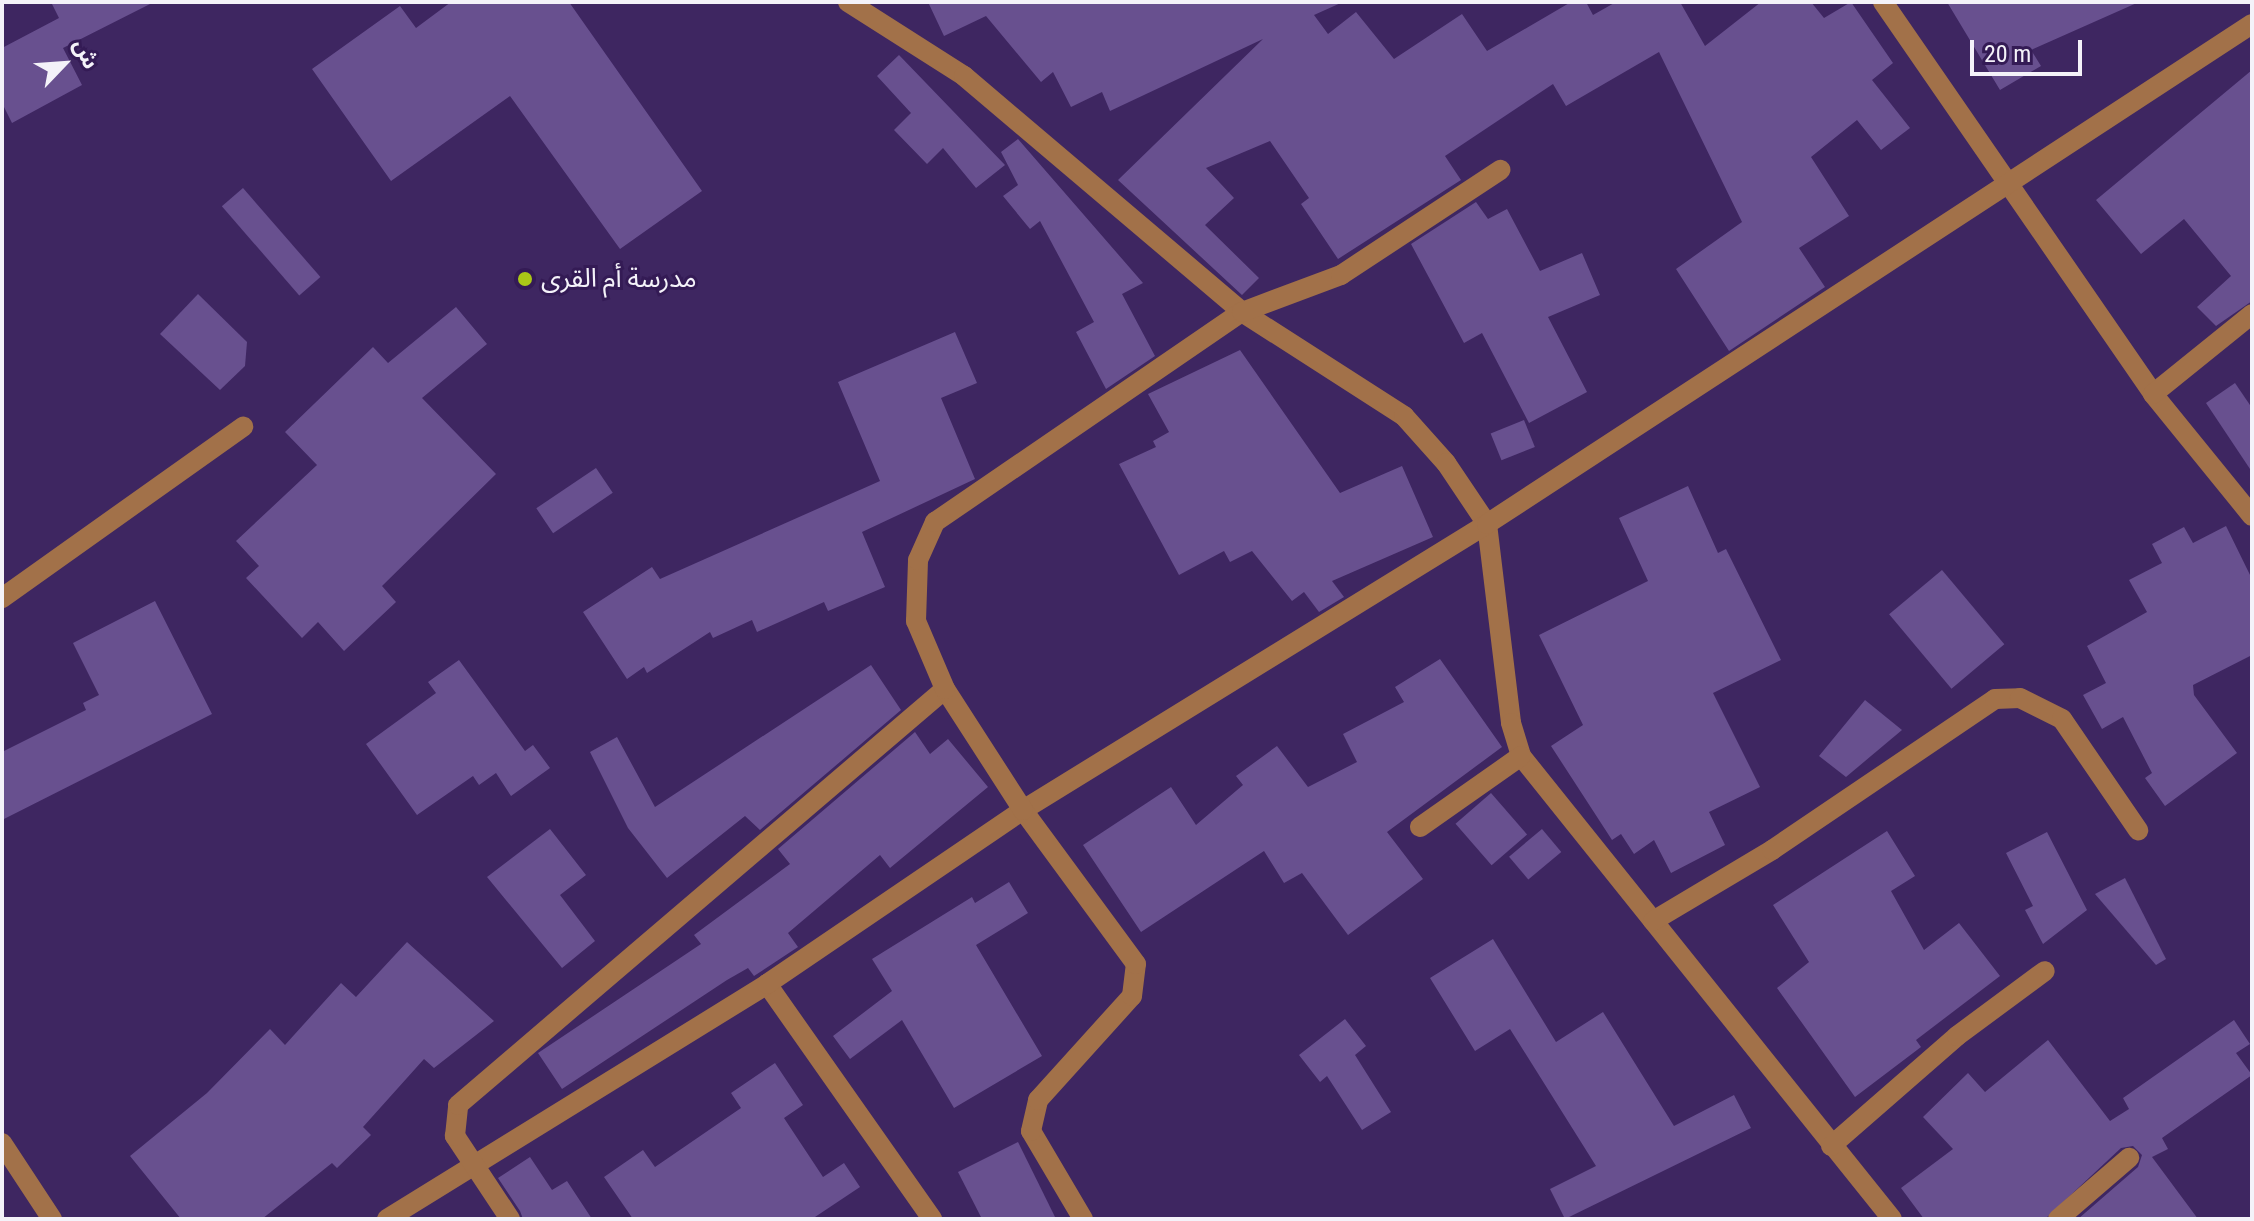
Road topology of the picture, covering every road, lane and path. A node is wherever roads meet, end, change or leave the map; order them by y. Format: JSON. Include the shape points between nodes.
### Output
{"nodes":[{"id":1,"x":848,"y":2,"type":"edge"},
{"id":2,"x":1883,"y":2,"type":"edge"},
{"id":3,"x":2252,"y":24,"type":"edge"},
{"id":4,"x":1500,"y":170,"type":"dead end"},
{"id":5,"x":2010,"y":187,"type":"junction"},
{"id":6,"x":1242,"y":312,"type":"junction"},
{"id":7,"x":2252,"y":314,"type":"edge"},
{"id":8,"x":2153,"y":394,"type":"junction"},
{"id":9,"x":243,"y":427,"type":"dead end"},
{"id":10,"x":2252,"y":516,"type":"edge"},
{"id":11,"x":1487,"y":524,"type":"junction"},
{"id":12,"x":2,"y":598,"type":"edge"},
{"id":13,"x":945,"y":689,"type":"junction"},
{"id":14,"x":1521,"y":756,"type":"junction"},
{"id":15,"x":1023,"y":810,"type":"junction"},
{"id":16,"x":1420,"y":827,"type":"dead end"},
{"id":17,"x":2138,"y":830,"type":"dead end"},
{"id":18,"x":1653,"y":921,"type":"junction"},
{"id":19,"x":2045,"y":971,"type":"dead end"},
{"id":20,"x":767,"y":984,"type":"junction"},
{"id":21,"x":2,"y":1143,"type":"edge"},
{"id":22,"x":1831,"y":1146,"type":"junction"},
{"id":23,"x":2129,"y":1158,"type":"dead end"},
{"id":24,"x":472,"y":1164,"type":"junction"},
{"id":25,"x":52,"y":1219,"type":"edge"},
{"id":26,"x":387,"y":1219,"type":"edge"},
{"id":27,"x":510,"y":1219,"type":"edge"},
{"id":28,"x":932,"y":1219,"type":"edge"},
{"id":29,"x":1083,"y":1219,"type":"edge"},
{"id":30,"x":1892,"y":1219,"type":"edge"},
{"id":31,"x":2058,"y":1219,"type":"edge"}],
"edges":[{"from":1,"to":6,"type":"street","via":[[1014,115]]},
{"from":2,"to":5,"type":"street"},
{"from":3,"to":5,"type":"street"},
{"from":4,"to":6,"type":"street","via":[[1341,275]]},
{"from":5,"to":8,"type":"street"},
{"from":5,"to":11,"type":"street"},
{"from":6,"to":11,"type":"street","via":[[1404,416]]},
{"from":6,"to":13,"type":"street","via":[[935,522],[918,560],[916,621]]},
{"from":7,"to":8,"type":"street"},
{"from":8,"to":10,"type":"street"},
{"from":9,"to":12,"type":"street"},
{"from":11,"to":14,"type":"street","via":[[1511,723]]},
{"from":11,"to":15,"type":"street"},
{"from":13,"to":15,"type":"street"},
{"from":13,"to":24,"type":"street","via":[[458,1105],[455,1136]]},
{"from":14,"to":16,"type":"street"},
{"from":14,"to":18,"type":"street"},
{"from":15,"to":20,"type":"street"},
{"from":15,"to":29,"type":"street","via":[[1136,964],[1132,996],[1038,1100],[1031,1131]]},
{"from":17,"to":18,"type":"street","via":[[2062,719],[2020,698],[1995,699],[1772,850]]},
{"from":18,"to":22,"type":"street"},
{"from":19,"to":22,"type":"street","via":[[1957,1036]]},
{"from":20,"to":24,"type":"street"},
{"from":20,"to":28,"type":"street"},
{"from":21,"to":25,"type":"street"},
{"from":22,"to":30,"type":"street"},
{"from":23,"to":31,"type":"street"},
{"from":24,"to":26,"type":"street"},
{"from":24,"to":27,"type":"street"}]}
